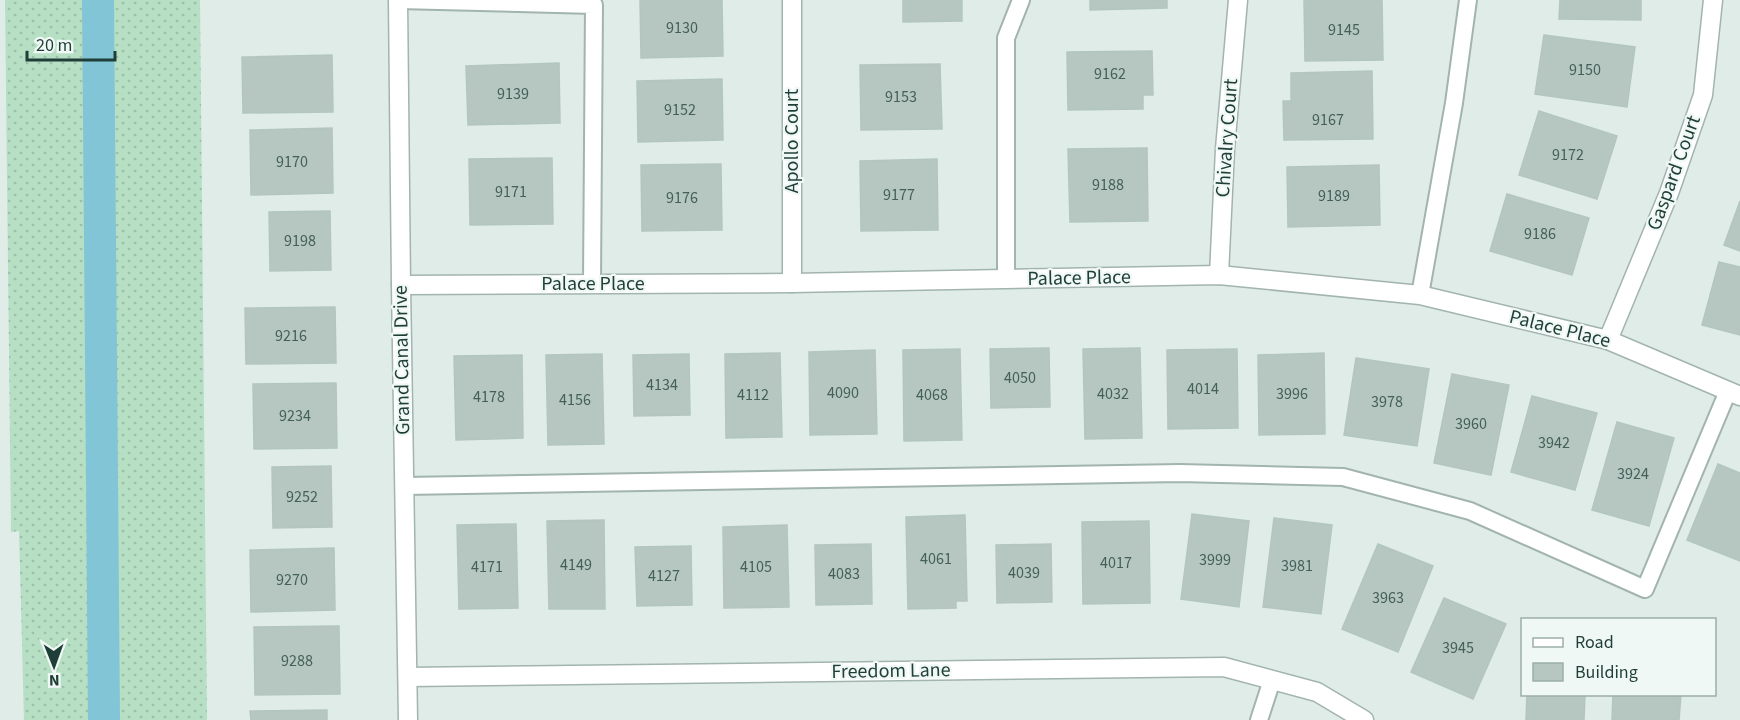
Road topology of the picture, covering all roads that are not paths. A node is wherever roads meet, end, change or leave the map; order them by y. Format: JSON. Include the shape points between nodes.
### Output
{"nodes":[{"id":1,"x":398,"y":0,"type":"edge"},
{"id":2,"x":792,"y":0,"type":"edge"},
{"id":3,"x":1021,"y":0,"type":"edge"},
{"id":4,"x":1238,"y":0,"type":"edge"},
{"id":5,"x":1468,"y":0,"type":"edge"},
{"id":6,"x":1713,"y":0,"type":"edge"},
{"id":7,"x":1219,"y":276,"type":"junction"},
{"id":8,"x":1006,"y":279,"type":"junction"},
{"id":9,"x":792,"y":283,"type":"junction"},
{"id":10,"x":592,"y":284,"type":"junction"},
{"id":11,"x":401,"y":285,"type":"junction"},
{"id":12,"x":1420,"y":295,"type":"junction"},
{"id":13,"x":1608,"y":340,"type":"junction"},
{"id":14,"x":1734,"y":393,"type":"edge"},
{"id":15,"x":404,"y":486,"type":"junction"},
{"id":16,"x":408,"y":676,"type":"junction"},
{"id":17,"x":1272,"y":680,"type":"junction"},
{"id":18,"x":408,"y":720,"type":"edge"},
{"id":19,"x":1259,"y":720,"type":"edge"},
{"id":20,"x":1364,"y":720,"type":"edge"}],
"edges":[{"from":1,"to":10,"type":"lane","via":[[594,6]]},
{"from":1,"to":11,"type":"street","name":"Grand Canal Drive"},
{"from":2,"to":9,"type":"street","name":"Apollo Court"},
{"from":3,"to":8,"type":"lane","via":[[1006,38]]},
{"from":4,"to":7,"type":"street","name":"Chivalry Court"},
{"from":5,"to":12,"type":"lane"},
{"from":6,"to":13,"type":"street","name":"Gaspard Court","via":[[1703,94],[1669,193]]},
{"from":7,"to":8,"type":"street","name":"Palace Place"},
{"from":7,"to":12,"type":"street","name":"Palace Place"},
{"from":8,"to":9,"type":"street","name":"Palace Place"},
{"from":9,"to":10,"type":"street","name":"Palace Place"},
{"from":10,"to":11,"type":"street","name":"Palace Place"},
{"from":11,"to":15,"type":"street","name":"Grand Canal Drive"},
{"from":12,"to":13,"type":"street","name":"Palace Place"},
{"from":13,"to":14,"type":"street","name":"Palace Place"},
{"from":14,"to":15,"type":"lane","via":[[1645,589],[1470,511],[1343,477],[1180,473]]},
{"from":15,"to":16,"type":"street","name":"Grand Canal Drive"},
{"from":16,"to":17,"type":"street","name":"Freedom Lane","via":[[1224,667]]},
{"from":16,"to":18,"type":"street","name":"Grand Canal Drive"},
{"from":17,"to":19,"type":"lane"},
{"from":17,"to":20,"type":"street","name":"Freedom Lane","via":[[1317,692]]}]}
